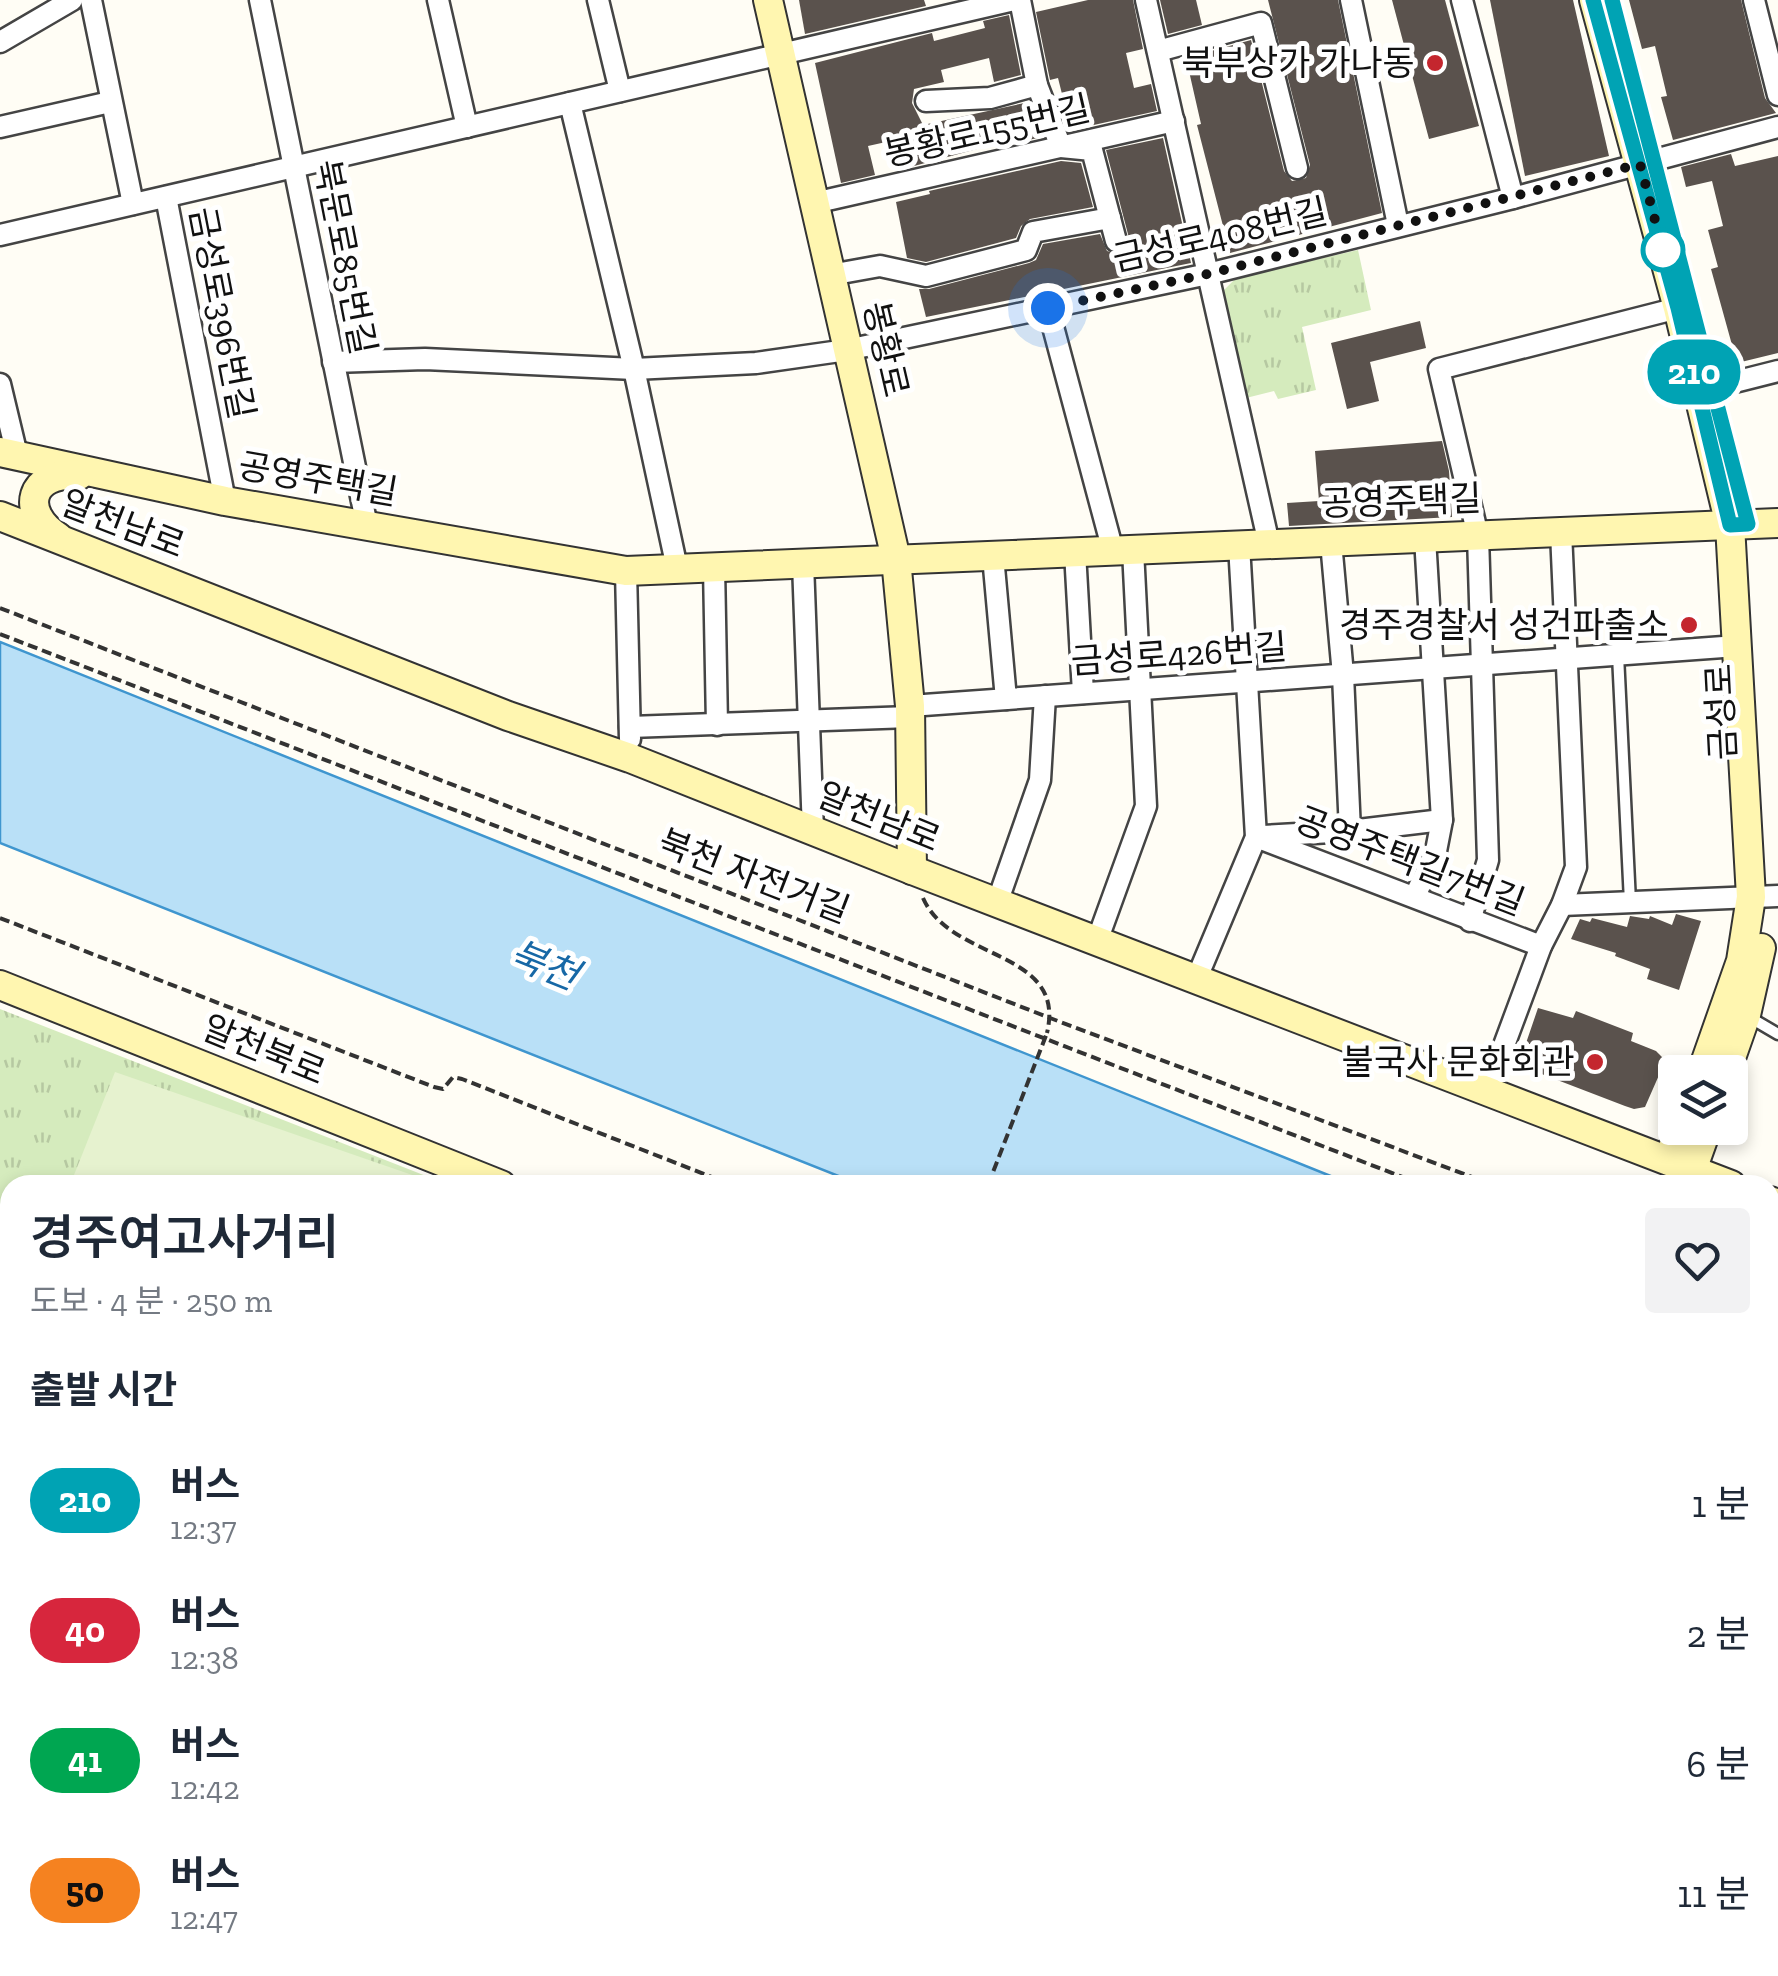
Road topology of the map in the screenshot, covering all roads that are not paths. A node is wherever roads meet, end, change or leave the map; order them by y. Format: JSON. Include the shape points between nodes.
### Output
{"nodes":[{"id":1,"x":72,"y":0,"type":"edge"},
{"id":2,"x":90,"y":0,"type":"edge"},
{"id":3,"x":260,"y":0,"type":"edge"},
{"id":4,"x":438,"y":0,"type":"edge"},
{"id":5,"x":598,"y":0,"type":"edge"},
{"id":6,"x":768,"y":0,"type":"edge"},
{"id":7,"x":1017,"y":0,"type":"edge"},
{"id":8,"x":1146,"y":0,"type":"edge"},
{"id":9,"x":1350,"y":0,"type":"edge"},
{"id":10,"x":1462,"y":0,"type":"edge"},
{"id":11,"x":1594,"y":0,"type":"edge"},
{"id":12,"x":1612,"y":0,"type":"edge"},
{"id":13,"x":1754,"y":0,"type":"edge"},
{"id":14,"x":0,"y":42,"type":"edge"},
{"id":15,"x":1158,"y":51,"type":"junction"},
{"id":16,"x":780,"y":54,"type":"junction"},
{"id":17,"x":1037,"y":85,"type":"junction"},
{"id":18,"x":620,"y":91,"type":"junction"},
{"id":19,"x":1778,"y":96,"type":"edge"},
{"id":20,"x":926,"y":101,"type":"dead end"},
{"id":21,"x":110,"y":102,"type":"junction"},
{"id":22,"x":570,"y":103,"type":"junction"},
{"id":23,"x":1174,"y":122,"type":"junction"},
{"id":24,"x":0,"y":127,"type":"edge"},
{"id":25,"x":467,"y":127,"type":"junction"},
{"id":26,"x":1778,"y":127,"type":"edge"},
{"id":27,"x":1061,"y":147,"type":"junction"},
{"id":28,"x":1648,"y":162,"type":"junction"},
{"id":29,"x":293,"y":167,"type":"junction"},
{"id":30,"x":1296,"y":168,"type":"dead end"},
{"id":31,"x":166,"y":196,"type":"junction"},
{"id":32,"x":1513,"y":198,"type":"junction"},
{"id":33,"x":814,"y":203,"type":"junction"},
{"id":34,"x":133,"y":204,"type":"junction"},
{"id":35,"x":1110,"y":218,"type":"junction"},
{"id":36,"x":1398,"y":225,"type":"junction"},
{"id":37,"x":0,"y":235,"type":"edge"},
{"id":38,"x":1116,"y":240,"type":"dead end"},
{"id":39,"x":1208,"y":274,"type":"junction"},
{"id":40,"x":830,"y":275,"type":"junction"},
{"id":41,"x":1048,"y":308,"type":"junction"},
{"id":42,"x":1678,"y":308,"type":"junction"},
{"id":43,"x":847,"y":350,"type":"junction"},
{"id":44,"x":332,"y":362,"type":"junction"},
{"id":45,"x":634,"y":370,"type":"junction"},
{"id":46,"x":1778,"y":371,"type":"edge"},
{"id":47,"x":0,"y":384,"type":"edge"},
{"id":48,"x":1707,"y":389,"type":"junction"},
{"id":49,"x":6,"y":456,"type":"edge"},
{"id":50,"x":120,"y":478,"type":"junction"},
{"id":51,"x":225,"y":502,"type":"junction"},
{"id":52,"x":0,"y":516,"type":"edge"},
{"id":53,"x":1778,"y":523,"type":"edge"},
{"id":54,"x":1739,"y":525,"type":"junction"},
{"id":55,"x":367,"y":526,"type":"junction"},
{"id":56,"x":1562,"y":532,"type":"junction"},
{"id":57,"x":1478,"y":536,"type":"junction"},
{"id":58,"x":1426,"y":538,"type":"junction"},
{"id":59,"x":64,"y":541,"type":"junction"},
{"id":60,"x":1330,"y":542,"type":"junction"},
{"id":61,"x":1269,"y":544,"type":"junction"},
{"id":62,"x":1238,"y":545,"type":"junction"},
{"id":63,"x":1123,"y":550,"type":"junction"},
{"id":64,"x":1075,"y":552,"type":"junction"},
{"id":65,"x":993,"y":556,"type":"junction"},
{"id":66,"x":896,"y":560,"type":"junction"},
{"id":67,"x":803,"y":564,"type":"junction"},
{"id":68,"x":714,"y":567,"type":"junction"},
{"id":69,"x":677,"y":568,"type":"junction"},
{"id":70,"x":626,"y":570,"type":"junction"},
{"id":71,"x":1737,"y":646,"type":"junction"},
{"id":72,"x":1618,"y":655,"type":"junction"},
{"id":73,"x":1566,"y":658,"type":"junction"},
{"id":74,"x":1484,"y":665,"type":"junction"},
{"id":75,"x":1434,"y":668,"type":"junction"},
{"id":76,"x":1343,"y":675,"type":"junction"},
{"id":77,"x":1244,"y":682,"type":"junction"},
{"id":78,"x":1139,"y":689,"type":"junction"},
{"id":79,"x":1083,"y":694,"type":"junction"},
{"id":80,"x":1045,"y":696,"type":"junction"},
{"id":81,"x":1006,"y":698,"type":"junction"},
{"id":82,"x":910,"y":711,"type":"junction"},
{"id":83,"x":809,"y":722,"type":"junction"},
{"id":84,"x":717,"y":725,"type":"junction"},
{"id":85,"x":630,"y":727,"type":"junction"},
{"id":86,"x":630,"y":758,"type":"junction"},
{"id":87,"x":1442,"y":820,"type":"junction"},
{"id":88,"x":813,"y":831,"type":"junction"},
{"id":89,"x":1350,"y":832,"type":"junction"},
{"id":90,"x":1256,"y":836,"type":"junction"},
{"id":91,"x":912,"y":870,"type":"junction"},
{"id":92,"x":1415,"y":896,"type":"junction"},
{"id":93,"x":1766,"y":897,"type":"edge"},
{"id":94,"x":1630,"y":902,"type":"junction"},
{"id":95,"x":997,"y":903,"type":"junction"},
{"id":96,"x":1562,"y":904,"type":"junction"},
{"id":97,"x":1470,"y":921,"type":"junction"},
{"id":98,"x":1097,"y":941,"type":"junction"},
{"id":99,"x":1540,"y":946,"type":"junction"},
{"id":100,"x":1196,"y":980,"type":"junction"},
{"id":101,"x":0,"y":985,"type":"edge"},
{"id":102,"x":1737,"y":1010,"type":"junction"},
{"id":103,"x":1778,"y":1034,"type":"edge"},
{"id":104,"x":1712,"y":1055,"type":"edge"},
{"id":105,"x":1729,"y":1055,"type":"edge"},
{"id":106,"x":1486,"y":1090,"type":"junction"},
{"id":107,"x":1681,"y":1145,"type":"edge"},
{"id":108,"x":1695,"y":1145,"type":"edge"},
{"id":109,"x":1680,"y":1165,"type":"junction"},
{"id":110,"x":476,"y":1175,"type":"edge"},
{"id":111,"x":1705,"y":1175,"type":"edge"}],
"edges":[{"from":1,"to":14,"type":"street"},
{"from":2,"to":21,"type":"street"},
{"from":3,"to":29,"type":"street","name":"북문로85번길"},
{"from":4,"to":25,"type":"street"},
{"from":5,"to":18,"type":"street"},
{"from":6,"to":16,"type":"street","name":"봉황로"},
{"from":7,"to":16,"type":"street","name":"금성로396번길"},
{"from":7,"to":17,"type":"street"},
{"from":8,"to":15,"type":"street"},
{"from":9,"to":36,"type":"street"},
{"from":10,"to":32,"type":"street"},
{"from":11,"to":28,"type":"street","name":"금성로"},
{"from":12,"to":28,"type":"street","name":"금성로"},
{"from":13,"to":19,"type":"street"},
{"from":15,"to":23,"type":"street"},
{"from":15,"to":30,"type":"street","via":[[1261,24]]},
{"from":16,"to":18,"type":"street","name":"금성로396번길"},
{"from":16,"to":33,"type":"street","name":"봉황로"},
{"from":17,"to":20,"type":"street","via":[[990,98]]},
{"from":17,"to":27,"type":"street"},
{"from":18,"to":22,"type":"street","name":"금성로396번길"},
{"from":21,"to":24,"type":"street"},
{"from":21,"to":34,"type":"street"},
{"from":22,"to":25,"type":"street","name":"금성로396번길"},
{"from":22,"to":45,"type":"street"},
{"from":23,"to":27,"type":"street","name":"봉황로155번길"},
{"from":23,"to":39,"type":"street"},
{"from":25,"to":29,"type":"street","name":"금성로396번길"},
{"from":26,"to":28,"type":"street","name":"금성로408번길"},
{"from":27,"to":33,"type":"street","name":"봉황로155번길"},
{"from":27,"to":35,"type":"street","via":[[1092,150]]},
{"from":28,"to":32,"type":"street","name":"금성로408번길"},
{"from":28,"to":42,"type":"street","name":"금성로"},
{"from":28,"to":48,"type":"street","name":"금성로"},
{"from":29,"to":31,"type":"street","name":"금성로396번길"},
{"from":29,"to":44,"type":"street","name":"북문로85번길"},
{"from":31,"to":34,"type":"street","name":"금성로396번길"},
{"from":31,"to":51,"type":"street","name":"금성로396번길"},
{"from":32,"to":36,"type":"street","name":"금성로408번길"},
{"from":33,"to":40,"type":"street","name":"봉황로"},
{"from":34,"to":37,"type":"street","name":"금성로396번길"},
{"from":35,"to":38,"type":"street"},
{"from":35,"to":40,"type":"street","via":[[1033,232],[1026,250],[926,276],[880,266]]},
{"from":36,"to":39,"type":"street","name":"금성로408번길"},
{"from":39,"to":41,"type":"street","name":"금성로408번길"},
{"from":39,"to":61,"type":"street"},
{"from":40,"to":43,"type":"street","name":"봉황로"},
{"from":41,"to":43,"type":"street","name":"금성로408번길"},
{"from":41,"to":63,"type":"street"},
{"from":42,"to":48,"type":"street","name":"금성로"},
{"from":42,"to":57,"type":"street","via":[[1439,368]]},
{"from":43,"to":45,"type":"street","name":"금성로408번길"},
{"from":43,"to":66,"type":"street","name":"봉황로"},
{"from":44,"to":45,"type":"street","name":"금성로408번길","via":[[425,359]]},
{"from":44,"to":55,"type":"street","name":"북문로85번길"},
{"from":45,"to":69,"type":"street"},
{"from":46,"to":48,"type":"street"},
{"from":47,"to":49,"type":"street"},
{"from":48,"to":54,"type":"street","name":"금성로"},
{"from":49,"to":50,"type":"street","name":"공영주택길"},
{"from":50,"to":51,"type":"street","name":"공영주택길"},
{"from":50,"to":59,"type":"street","via":[[59,473],[43,480],[36,514],[42,527]]},
{"from":51,"to":55,"type":"street","name":"공영주택길"},
{"from":52,"to":59,"type":"street","name":"알천남로"},
{"from":53,"to":54,"type":"street","name":"공영주택길"},
{"from":54,"to":56,"type":"street","name":"공영주택길"},
{"from":54,"to":71,"type":"street","name":"금성로"},
{"from":54,"to":93,"type":"street","name":"금성로"},
{"from":55,"to":70,"type":"street","name":"공영주택길"},
{"from":56,"to":57,"type":"street","name":"공영주택길"},
{"from":56,"to":73,"type":"street","name":"공영주택길7번길"},
{"from":57,"to":58,"type":"street","name":"공영주택길"},
{"from":57,"to":74,"type":"street"},
{"from":58,"to":60,"type":"street","name":"공영주택길"},
{"from":58,"to":75,"type":"street"},
{"from":59,"to":86,"type":"street","name":"알천남로"},
{"from":60,"to":61,"type":"street","name":"공영주택길"},
{"from":60,"to":76,"type":"street"},
{"from":61,"to":62,"type":"street","name":"공영주택길"},
{"from":62,"to":63,"type":"street","name":"공영주택길"},
{"from":62,"to":77,"type":"street"},
{"from":63,"to":64,"type":"street","name":"공영주택길"},
{"from":63,"to":78,"type":"street"},
{"from":64,"to":65,"type":"street","name":"공영주택길"},
{"from":64,"to":79,"type":"street"},
{"from":65,"to":66,"type":"street","name":"공영주택길"},
{"from":65,"to":81,"type":"street"},
{"from":66,"to":67,"type":"street","name":"공영주택길"},
{"from":66,"to":82,"type":"street","name":"봉황로"},
{"from":67,"to":68,"type":"street","name":"공영주택길"},
{"from":67,"to":83,"type":"street"},
{"from":68,"to":69,"type":"street","name":"공영주택길"},
{"from":68,"to":84,"type":"street"},
{"from":69,"to":70,"type":"street","name":"공영주택길"},
{"from":70,"to":85,"type":"street"},
{"from":71,"to":72,"type":"street","name":"금성로426번길"},
{"from":71,"to":93,"type":"street","name":"금성로"},
{"from":72,"to":73,"type":"street","name":"금성로426번길"},
{"from":72,"to":94,"type":"lane"},
{"from":73,"to":74,"type":"street","name":"금성로426번길"},
{"from":73,"to":96,"type":"street","name":"공영주택길7번길","via":[[1576,867]]},
{"from":74,"to":75,"type":"street","name":"금성로426번길"},
{"from":74,"to":97,"type":"street","via":[[1488,860]]},
{"from":75,"to":76,"type":"street","name":"금성로426번길"},
{"from":75,"to":87,"type":"street"},
{"from":76,"to":77,"type":"street","name":"금성로426번길"},
{"from":76,"to":89,"type":"street"},
{"from":77,"to":78,"type":"street","name":"금성로426번길"},
{"from":77,"to":90,"type":"street"},
{"from":78,"to":79,"type":"street","name":"금성로426번길"},
{"from":78,"to":98,"type":"street","via":[[1146,806]]},
{"from":79,"to":80,"type":"street","name":"금성로426번길"},
{"from":80,"to":81,"type":"street","name":"금성로426번길"},
{"from":80,"to":95,"type":"street","name":"금성로426번길","via":[[1040,780]]},
{"from":81,"to":82,"type":"street","name":"금성로426번길"},
{"from":82,"to":83,"type":"street"},
{"from":82,"to":91,"type":"street","name":"봉황로"},
{"from":83,"to":84,"type":"street"},
{"from":83,"to":88,"type":"street"},
{"from":84,"to":85,"type":"street"},
{"from":85,"to":86,"type":"street"},
{"from":86,"to":88,"type":"street","name":"알천남로"},
{"from":87,"to":89,"type":"street"},
{"from":87,"to":92,"type":"street"},
{"from":88,"to":91,"type":"street","name":"알천남로"},
{"from":89,"to":90,"type":"street"},
{"from":90,"to":92,"type":"street","name":"공영주택길7번길"},
{"from":90,"to":100,"type":"street"},
{"from":91,"to":95,"type":"street","name":"알천남로"},
{"from":92,"to":97,"type":"street","name":"공영주택길7번길"},
{"from":93,"to":94,"type":"street"},
{"from":93,"to":102,"type":"street","name":"금성로","via":[[1742,961]]},
{"from":94,"to":96,"type":"street"},
{"from":95,"to":98,"type":"street","name":"알천남로"},
{"from":96,"to":99,"type":"street","name":"공영주택길7번길"},
{"from":97,"to":99,"type":"street","name":"공영주택길7번길"},
{"from":98,"to":100,"type":"street","name":"알천남로"},
{"from":99,"to":106,"type":"street","name":"공영주택길7번길"},
{"from":100,"to":106,"type":"street","name":"알천남로"},
{"from":101,"to":110,"type":"street","name":"알천북로"},
{"from":102,"to":103,"type":"lane"},
{"from":102,"to":104,"type":"street","name":"금성로"},
{"from":102,"to":105,"type":"street","name":"금성로"},
{"from":106,"to":109,"type":"street","name":"알천남로"},
{"from":107,"to":109,"type":"street"},
{"from":108,"to":109,"type":"street"},
{"from":109,"to":111,"type":"street","name":"알천남로"}]}
